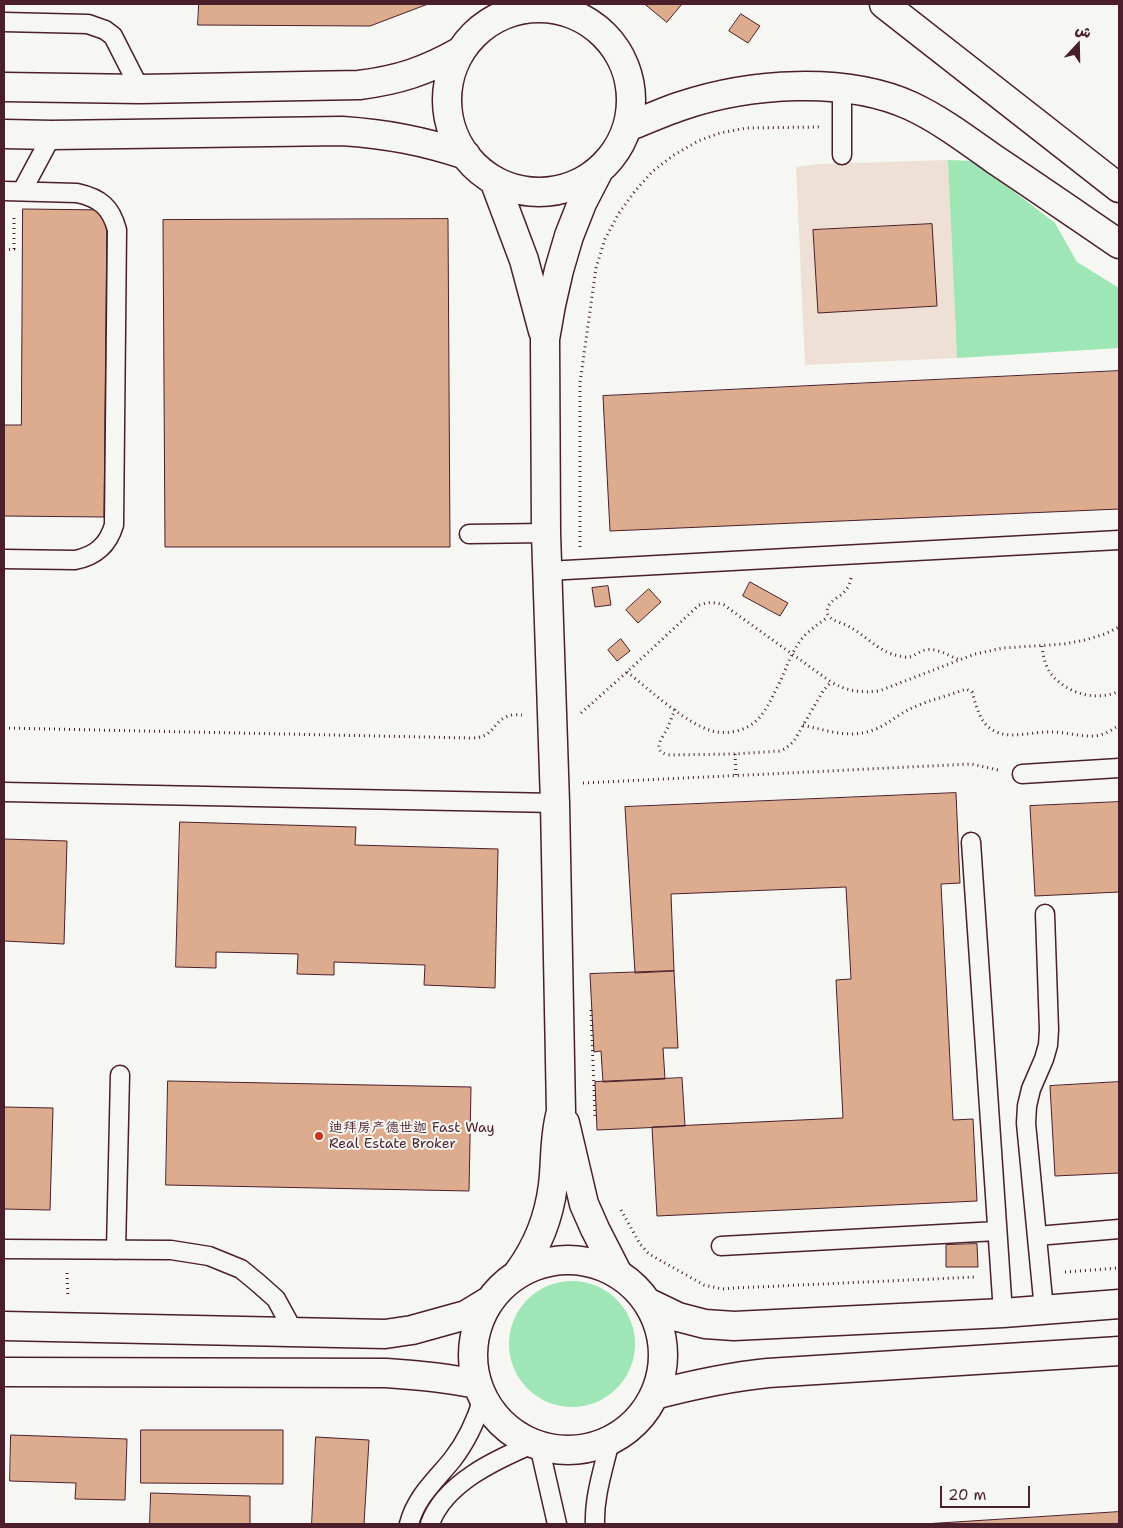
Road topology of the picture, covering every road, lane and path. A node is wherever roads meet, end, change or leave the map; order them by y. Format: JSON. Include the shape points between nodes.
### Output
{"nodes":[{"id":1,"x":884,"y":4,"type":"edge"},
{"id":2,"x":502,"y":11,"type":"edge"},
{"id":3,"x":4,"y":22,"type":"edge"},
{"id":4,"x":461,"y":51,"type":"junction"},
{"id":5,"x":4,"y":87,"type":"edge"},
{"id":6,"x":842,"y":88,"type":"junction"},
{"id":7,"x":140,"y":89,"type":"junction"},
{"id":8,"x":841,"y":126,"type":"junction"},
{"id":9,"x":628,"y":127,"type":"junction"},
{"id":10,"x":4,"y":134,"type":"edge"},
{"id":11,"x":52,"y":135,"type":"junction"},
{"id":12,"x":842,"y":154,"type":"dead end"},
{"id":13,"x":466,"y":155,"type":"junction"},
{"id":14,"x":598,"y":172,"type":"junction"},
{"id":15,"x":494,"y":180,"type":"junction"},
{"id":16,"x":1119,"y":188,"type":"edge"},
{"id":17,"x":13,"y":191,"type":"edge"},
{"id":18,"x":1119,"y":244,"type":"edge"},
{"id":19,"x":4,"y":250,"type":"edge"},
{"id":20,"x":545,"y":339,"type":"junction"},
{"id":21,"x":546,"y":533,"type":"junction"},
{"id":22,"x":469,"y":534,"type":"dead end"},
{"id":23,"x":1119,"y":540,"type":"edge"},
{"id":24,"x":4,"y":559,"type":"edge"},
{"id":25,"x":580,"y":569,"type":"junction"},
{"id":26,"x":547,"y":571,"type":"junction"},
{"id":27,"x":852,"y":575,"type":"dead end"},
{"id":28,"x":828,"y":617,"type":"junction"},
{"id":29,"x":1042,"y":646,"type":"dead end"},
{"id":30,"x":959,"y":660,"type":"dead end"},
{"id":31,"x":627,"y":672,"type":"dead end"},
{"id":32,"x":831,"y":682,"type":"dead end"},
{"id":33,"x":1119,"y":691,"type":"edge"},
{"id":34,"x":579,"y":704,"type":"dead end"},
{"id":35,"x":675,"y":709,"type":"junction"},
{"id":36,"x":579,"y":714,"type":"dead end"},
{"id":37,"x":803,"y":725,"type":"junction"},
{"id":38,"x":1119,"y":725,"type":"edge"},
{"id":39,"x":735,"y":754,"type":"junction"},
{"id":40,"x":1119,"y":768,"type":"edge"},
{"id":41,"x":1022,"y":774,"type":"joint"},
{"id":42,"x":736,"y":776,"type":"junction"},
{"id":43,"x":4,"y":792,"type":"edge"},
{"id":44,"x":582,"y":792,"type":"dead end"},
{"id":45,"x":555,"y":803,"type":"junction"},
{"id":46,"x":971,"y":842,"type":"dead end"},
{"id":47,"x":1045,"y":914,"type":"dead end"},
{"id":48,"x":591,"y":1008,"type":"dead end"},
{"id":49,"x":120,"y":1075,"type":"dead end"},
{"id":50,"x":561,"y":1112,"type":"junction"},
{"id":51,"x":595,"y":1126,"type":"dead end"},
{"id":52,"x":620,"y":1208,"type":"dead end"},
{"id":53,"x":1119,"y":1229,"type":"edge"},
{"id":54,"x":997,"y":1231,"type":"junction"},
{"id":55,"x":1037,"y":1236,"type":"junction"},
{"id":56,"x":721,"y":1246,"type":"dead end"},
{"id":57,"x":4,"y":1249,"type":"edge"},
{"id":58,"x":116,"y":1250,"type":"junction"},
{"id":59,"x":1119,"y":1268,"type":"edge"},
{"id":60,"x":518,"y":1273,"type":"junction"},
{"id":61,"x":618,"y":1274,"type":"junction"},
{"id":62,"x":1040,"y":1274,"type":"junction"},
{"id":63,"x":1001,"y":1276,"type":"junction"},
{"id":64,"x":489,"y":1301,"type":"junction"},
{"id":65,"x":647,"y":1302,"type":"junction"},
{"id":66,"x":1119,"y":1304,"type":"edge"},
{"id":67,"x":1044,"y":1310,"type":"junction"},
{"id":68,"x":1003,"y":1313,"type":"junction"},
{"id":69,"x":4,"y":1326,"type":"edge"},
{"id":70,"x":294,"y":1332,"type":"junction"},
{"id":71,"x":1119,"y":1352,"type":"edge"},
{"id":72,"x":4,"y":1372,"type":"edge"},
{"id":73,"x":480,"y":1391,"type":"junction"},
{"id":74,"x":654,"y":1395,"type":"junction"},
{"id":75,"x":610,"y":1440,"type":"junction"},
{"id":76,"x":537,"y":1444,"type":"junction"},
{"id":77,"x":409,"y":1524,"type":"edge"},
{"id":78,"x":430,"y":1524,"type":"edge"},
{"id":79,"x":557,"y":1524,"type":"edge"},
{"id":80,"x":595,"y":1524,"type":"edge"}],
"edges":[{"from":1,"to":16,"type":"street"},
{"from":2,"to":4,"type":"street"},
{"from":2,"to":9,"type":"street","via":[[556,10],[592,24],[606,37],[627,70],[632,108]]},
{"from":3,"to":7,"type":"lane","via":[[88,24],[106,30],[113,36]]},
{"from":4,"to":7,"type":"street","via":[[437,64],[386,82]]},
{"from":4,"to":13,"type":"street","via":[[447,93],[448,115],[454,136]]},
{"from":5,"to":7,"type":"street"},
{"from":6,"to":8,"type":"lane"},
{"from":6,"to":9,"type":"street","via":[[776,87],[727,93],[680,106]]},
{"from":6,"to":18,"type":"street","via":[[891,98],[929,115]]},
{"from":8,"to":12,"type":"lane"},
{"from":8,"to":25,"type":"path","via":[[746,128],[698,141],[653,171],[619,213],[605,239],[596,268],[580,383]]},
{"from":9,"to":14,"type":"street","via":[[611,159]]},
{"from":10,"to":11,"type":"street"},
{"from":11,"to":13,"type":"street","via":[[342,130],[405,138]]},
{"from":11,"to":17,"type":"lane"},
{"from":13,"to":15,"type":"street"},
{"from":14,"to":15,"type":"street","via":[[580,184],[537,192],[515,189]]},
{"from":14,"to":20,"type":"street","via":[[569,236]]},
{"from":15,"to":20,"type":"street","via":[[524,260]]},
{"from":17,"to":19,"type":"path","via":[[14,249]]},
{"from":17,"to":24,"type":"lane","via":[[89,195],[104,204],[113,216],[117,230],[114,525],[105,545],[86,558]]},
{"from":20,"to":21,"type":"street"},
{"from":21,"to":22,"type":"lane"},
{"from":21,"to":26,"type":"street"},
{"from":23,"to":25,"type":"lane"},
{"from":25,"to":26,"type":"lane"},
{"from":26,"to":45,"type":"street"},
{"from":27,"to":28,"type":"path","via":[[845,592],[830,602],[826,610]]},
{"from":28,"to":30,"type":"path","via":[[849,626],[888,652],[907,657],[928,649]]},
{"from":28,"to":35,"type":"path","via":[[806,634],[792,653],[766,708],[755,722],[728,733],[714,732]]},
{"from":29,"to":33,"type":"path","via":[[1048,670],[1068,688],[1092,696]]},
{"from":31,"to":35,"type":"path"},
{"from":32,"to":37,"type":"path"},
{"from":34,"to":36,"type":"path"},
{"from":35,"to":39,"type":"path","via":[[660,740],[659,749],[663,754]]},
{"from":37,"to":38,"type":"path","via":[[839,734],[868,732],[908,710],[966,689],[972,692],[985,725],[1003,735],[1052,732],[1096,736]]},
{"from":37,"to":39,"type":"path","via":[[794,742],[785,749]]},
{"from":39,"to":42,"type":"path"},
{"from":40,"to":41,"type":"lane"},
{"from":41,"to":42,"type":"path","via":[[971,764]]},
{"from":42,"to":44,"type":"path","via":[[582,783]]},
{"from":43,"to":45,"type":"lane"},
{"from":45,"to":50,"type":"street"},
{"from":46,"to":54,"type":"lane"},
{"from":47,"to":55,"type":"lane","via":[[1048,1045],[1031,1089],[1026,1123]]},
{"from":48,"to":51,"type":"path"},
{"from":49,"to":58,"type":"lane"},
{"from":50,"to":60,"type":"street","via":[[549,1209],[530,1257]]},
{"from":50,"to":61,"type":"street","via":[[584,1204]]},
{"from":52,"to":63,"type":"path","via":[[649,1254],[711,1287]]},
{"from":53,"to":55,"type":"lane"},
{"from":54,"to":56,"type":"lane"},
{"from":54,"to":63,"type":"lane"},
{"from":55,"to":62,"type":"lane"},
{"from":57,"to":58,"type":"lane"},
{"from":58,"to":70,"type":"lane","via":[[171,1250],[224,1261],[241,1269],[276,1299]]},
{"from":59,"to":62,"type":"path"},
{"from":60,"to":61,"type":"street","via":[[542,1263],[568,1260],[594,1263]]},
{"from":60,"to":64,"type":"street"},
{"from":61,"to":65,"type":"street"},
{"from":62,"to":67,"type":"lane"},
{"from":63,"to":68,"type":"lane"},
{"from":64,"to":70,"type":"street","via":[[466,1316],[412,1330],[384,1334]]},
{"from":64,"to":73,"type":"street","via":[[473,1341],[473,1363]]},
{"from":65,"to":68,"type":"street","via":[[678,1317],[705,1324],[734,1326]]},
{"from":65,"to":74,"type":"street","via":[[658,1324],[663,1348],[662,1372]]},
{"from":66,"to":67,"type":"street"},
{"from":67,"to":68,"type":"street"},
{"from":69,"to":70,"type":"street"},
{"from":71,"to":74,"type":"street","via":[[768,1372]]},
{"from":72,"to":73,"type":"street","via":[[386,1373],[451,1378]]},
{"from":73,"to":76,"type":"street","via":[[492,1413],[505,1426]]},
{"from":73,"to":77,"type":"lane","via":[[477,1417],[467,1438],[425,1490]]},
{"from":74,"to":75,"type":"street","via":[[643,1414]]},
{"from":75,"to":76,"type":"street","via":[[587,1447],[563,1449]]},
{"from":75,"to":80,"type":"lane","via":[[594,1507]]},
{"from":76,"to":78,"type":"lane","via":[[498,1460],[469,1477],[440,1505]]},
{"from":76,"to":79,"type":"lane"}]}
